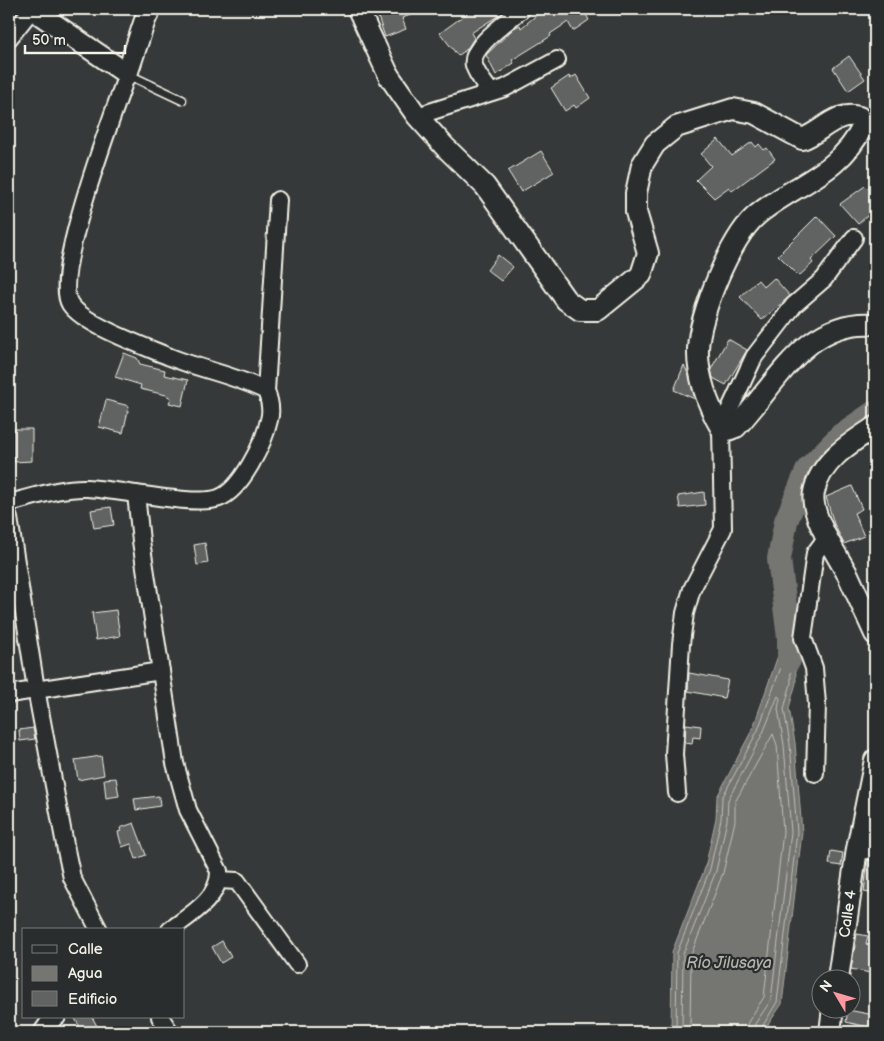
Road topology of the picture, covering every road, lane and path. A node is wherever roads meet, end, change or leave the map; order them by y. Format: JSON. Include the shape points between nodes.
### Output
{"nodes":[{"id":1,"x":32,"y":9,"type":"edge"},
{"id":2,"x":150,"y":9,"type":"edge"},
{"id":3,"x":358,"y":9,"type":"edge"},
{"id":4,"x":522,"y":9,"type":"edge"},
{"id":5,"x":9,"y":38,"type":"edge"},
{"id":6,"x":557,"y":60,"type":"dead end"},
{"id":7,"x":127,"y":74,"type":"junction"},
{"id":8,"x":490,"y":92,"type":"junction"},
{"id":9,"x":182,"y":100,"type":"dead end"},
{"id":10,"x":417,"y":116,"type":"junction"},
{"id":11,"x":278,"y":200,"type":"dead end"},
{"id":12,"x":854,"y":238,"type":"dead end"},
{"id":13,"x":875,"y":324,"type":"edge"},
{"id":14,"x":266,"y":391,"type":"junction"},
{"id":15,"x":875,"y":427,"type":"edge"},
{"id":16,"x":721,"y":428,"type":"junction"},
{"id":17,"x":136,"y":494,"type":"junction"},
{"id":18,"x":9,"y":502,"type":"edge"},
{"id":19,"x":9,"y":518,"type":"edge"},
{"id":20,"x":827,"y":537,"type":"junction"},
{"id":21,"x":875,"y":634,"type":"edge"},
{"id":22,"x":161,"y":671,"type":"junction"},
{"id":23,"x":36,"y":689,"type":"junction"},
{"id":24,"x":9,"y":694,"type":"edge"},
{"id":25,"x":875,"y":760,"type":"edge"},
{"id":26,"x":815,"y":773,"type":"dead end"},
{"id":27,"x":677,"y":793,"type":"dead end"},
{"id":28,"x":866,"y":850,"type":"edge"},
{"id":29,"x":220,"y":880,"type":"junction"},
{"id":30,"x":98,"y":928,"type":"edge"},
{"id":31,"x":173,"y":928,"type":"edge"},
{"id":32,"x":297,"y":964,"type":"dead end"},
{"id":33,"x":840,"y":968,"type":"edge"},
{"id":34,"x":55,"y":1018,"type":"edge"},
{"id":35,"x":161,"y":1018,"type":"edge"},
{"id":36,"x":832,"y":1018,"type":"edge"},
{"id":37,"x":42,"y":1032,"type":"edge"},
{"id":38,"x":170,"y":1032,"type":"edge"},
{"id":39,"x":830,"y":1032,"type":"edge"}],
"edges":[{"from":1,"to":5,"type":"street"},
{"from":1,"to":7,"type":"street"},
{"from":2,"to":7,"type":"street"},
{"from":3,"to":10,"type":"street","via":[[389,76]]},
{"from":4,"to":8,"type":"street","via":[[473,55],[474,66]]},
{"from":6,"to":8,"type":"street","via":[[505,88]]},
{"from":7,"to":9,"type":"lane"},
{"from":7,"to":14,"type":"street","via":[[84,200],[68,270],[69,303],[114,333],[173,358],[245,380]]},
{"from":8,"to":10,"type":"street"},
{"from":10,"to":16,"type":"street","via":[[485,186],[566,300],[580,310],[598,310],[641,275],[648,253],[636,212],[642,165],[655,144],[676,127],[733,109],[754,113],[802,139],[840,117],[849,114],[859,117],[863,126],[838,160],[821,175],[755,216],[740,234],[724,267],[702,324],[698,349],[700,370]]},
{"from":11,"to":14,"type":"street"},
{"from":12,"to":16,"type":"street","via":[[824,279],[794,306],[754,357]]},
{"from":13,"to":16,"type":"street","via":[[848,325],[827,331],[805,347],[736,427]]},
{"from":14,"to":17,"type":"street","via":[[271,402],[269,421],[235,488],[218,499]]},
{"from":15,"to":20,"type":"street","via":[[832,460],[814,490],[813,502]]},
{"from":16,"to":27,"type":"street","via":[[723,529],[692,589],[686,613],[674,754]]},
{"from":17,"to":18,"type":"street","via":[[84,488]]},
{"from":17,"to":22,"type":"street","via":[[140,541]]},
{"from":19,"to":23,"type":"street"},
{"from":20,"to":21,"type":"street"},
{"from":20,"to":26,"type":"street","via":[[815,553],[803,638],[814,668],[817,704]]},
{"from":22,"to":23,"type":"street"},
{"from":22,"to":29,"type":"street","via":[[175,763],[188,810],[219,871]]},
{"from":23,"to":24,"type":"street"},
{"from":23,"to":30,"type":"street","via":[[72,878]]},
{"from":25,"to":28,"type":"street","name":"Calle 4"},
{"from":28,"to":33,"type":"street","name":"Calle 4"},
{"from":29,"to":31,"type":"street","via":[[200,907]]},
{"from":29,"to":32,"type":"street","via":[[237,881]]},
{"from":34,"to":37,"type":"street"},
{"from":35,"to":38,"type":"street"},
{"from":36,"to":39,"type":"street"}]}
